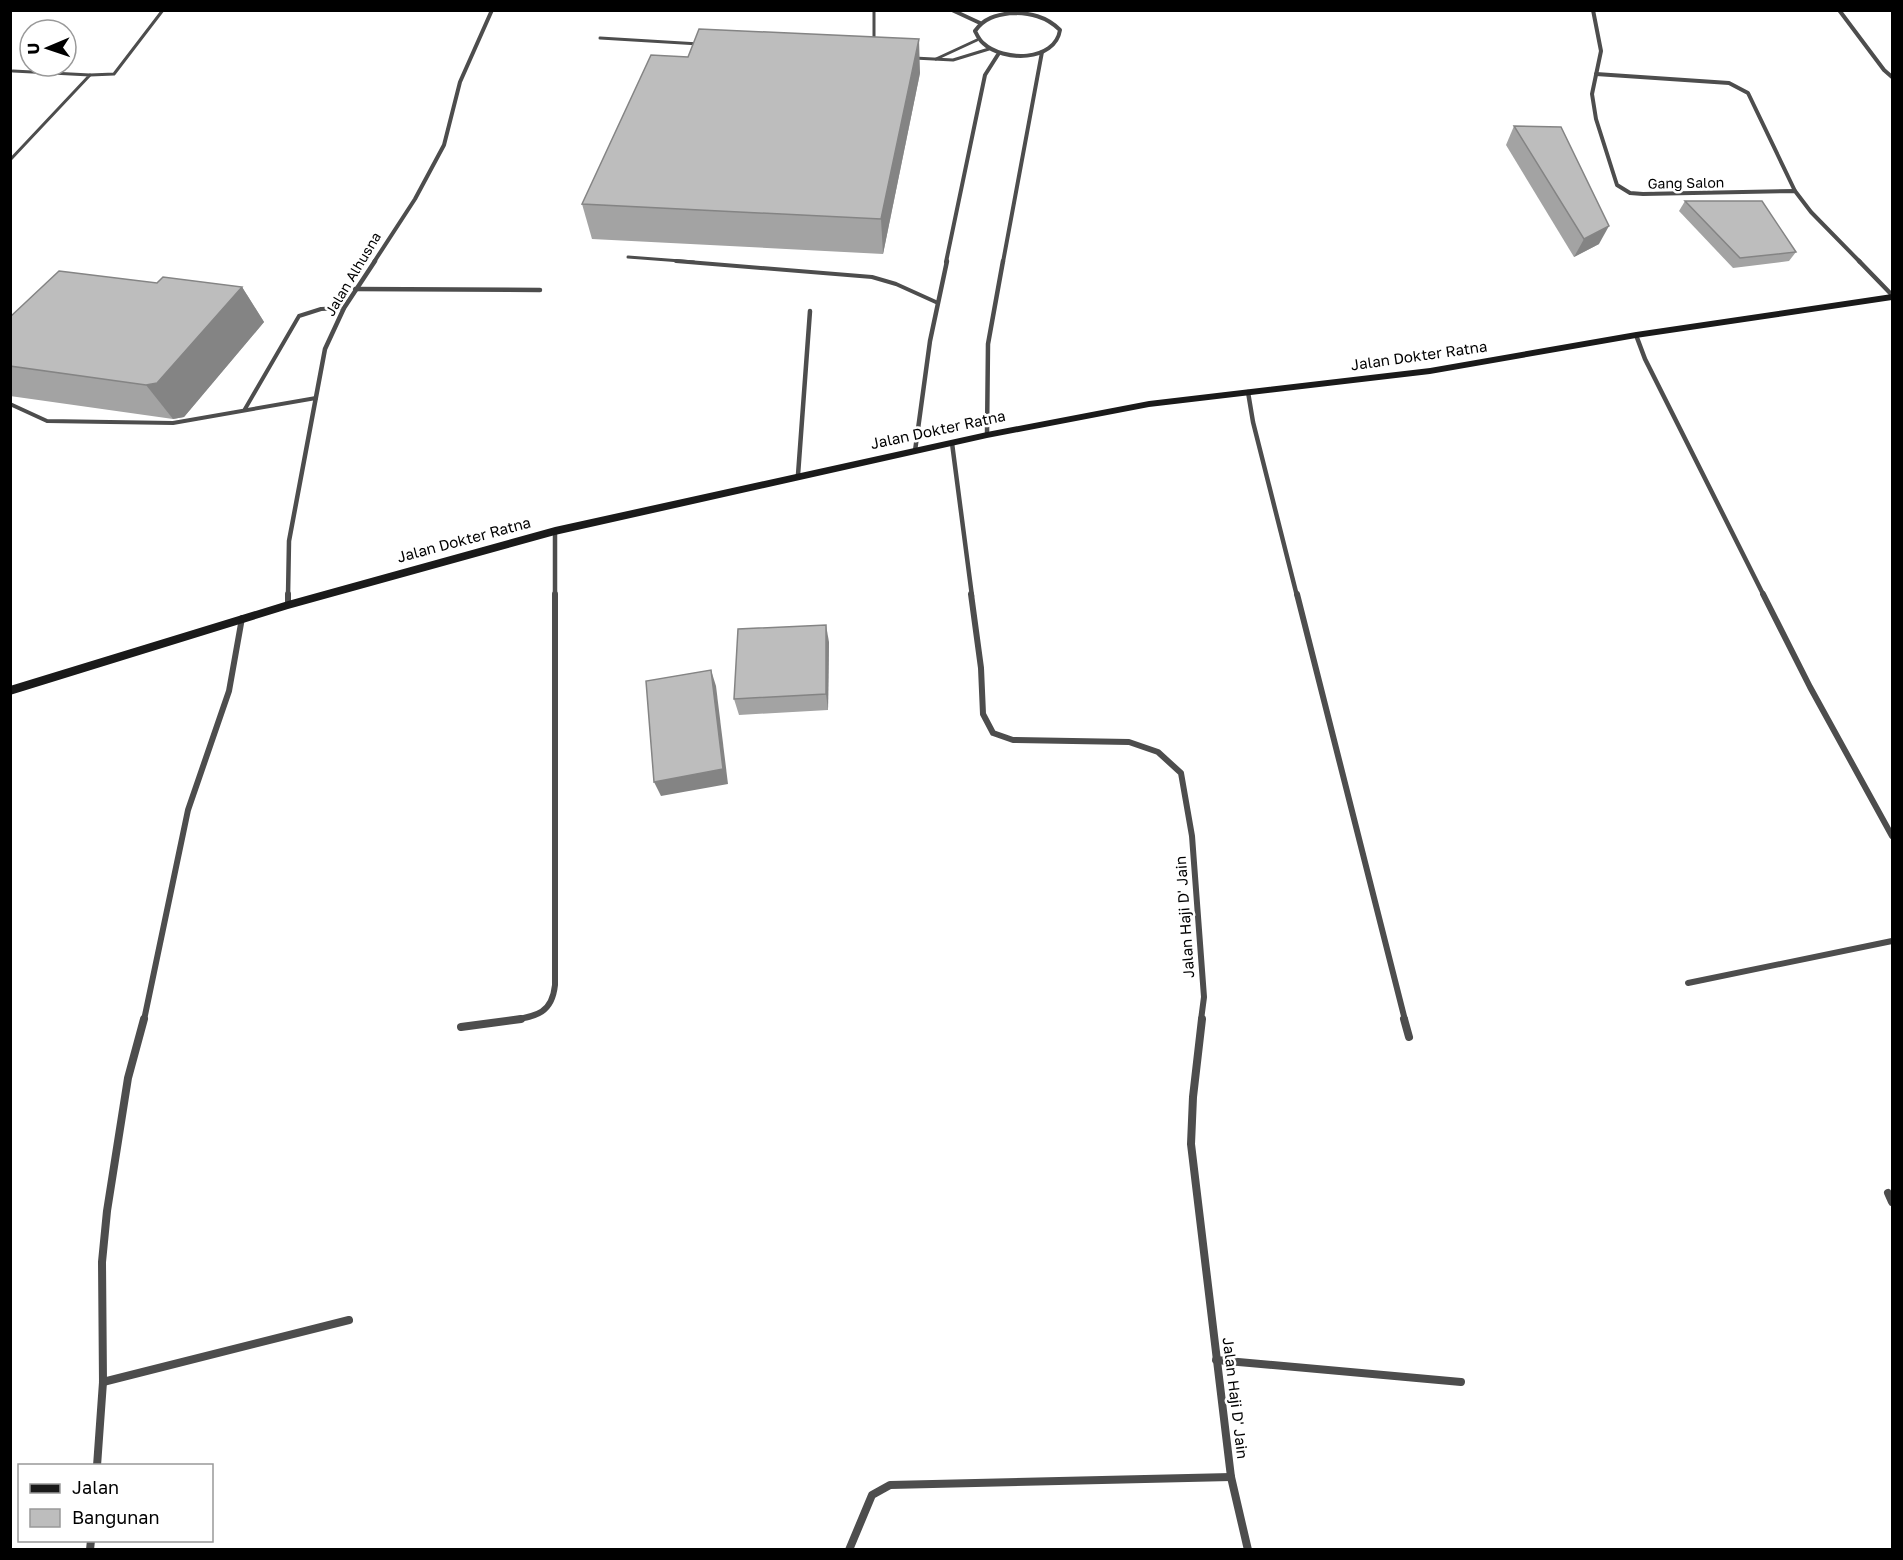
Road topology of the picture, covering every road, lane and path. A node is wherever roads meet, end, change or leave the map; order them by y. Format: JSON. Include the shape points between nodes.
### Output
{"nodes":[{"id":1,"x":163,"y":10,"type":"edge"},
{"id":2,"x":492,"y":10,"type":"edge"},
{"id":3,"x":874,"y":10,"type":"edge"},
{"id":4,"x":952,"y":10,"type":"edge"},
{"id":5,"x":1005,"y":10,"type":"edge"},
{"id":6,"x":1593,"y":10,"type":"edge"},
{"id":7,"x":1839,"y":10,"type":"edge"},
{"id":8,"x":1011,"y":13,"type":"junction"},
{"id":9,"x":980,"y":23,"type":"junction"},
{"id":10,"x":600,"y":38,"type":"dead end"},
{"id":11,"x":977,"y":40,"type":"junction"},
{"id":12,"x":874,"y":43,"type":"edge"},
{"id":13,"x":707,"y":44,"type":"edge"},
{"id":14,"x":989,"y":49,"type":"junction"},
{"id":15,"x":1042,"y":52,"type":"junction"},
{"id":16,"x":999,"y":53,"type":"junction"},
{"id":17,"x":904,"y":57,"type":"edge"},
{"id":18,"x":934,"y":61,"type":"junction"},
{"id":19,"x":13,"y":71,"type":"dead end"},
{"id":20,"x":1596,"y":74,"type":"junction"},
{"id":21,"x":90,"y":75,"type":"junction"},
{"id":22,"x":1893,"y":77,"type":"edge"},
{"id":23,"x":10,"y":160,"type":"edge"},
{"id":24,"x":1795,"y":191,"type":"junction"},
{"id":25,"x":628,"y":257,"type":"dead end"},
{"id":26,"x":355,"y":289,"type":"junction"},
{"id":27,"x":540,"y":290,"type":"dead end"},
{"id":28,"x":1893,"y":296,"type":"edge"},
{"id":29,"x":938,"y":303,"type":"junction"},
{"id":30,"x":344,"y":308,"type":"junction"},
{"id":31,"x":810,"y":310,"type":"dead end"},
{"id":32,"x":1635,"y":335,"type":"junction"},
{"id":33,"x":1248,"y":392,"type":"junction"},
{"id":34,"x":316,"y":398,"type":"junction"},
{"id":35,"x":10,"y":404,"type":"edge"},
{"id":36,"x":245,"y":409,"type":"junction"},
{"id":37,"x":987,"y":435,"type":"junction"},
{"id":38,"x":952,"y":443,"type":"junction"},
{"id":39,"x":915,"y":451,"type":"junction"},
{"id":40,"x":798,"y":475,"type":"junction"},
{"id":41,"x":555,"y":531,"type":"junction"},
{"id":42,"x":288,"y":604,"type":"junction"},
{"id":43,"x":242,"y":618,"type":"junction"},
{"id":44,"x":10,"y":691,"type":"edge"},
{"id":45,"x":1893,"y":836,"type":"edge"},
{"id":46,"x":1893,"y":941,"type":"edge"},
{"id":47,"x":1688,"y":983,"type":"dead end"},
{"id":48,"x":461,"y":1027,"type":"dead end"},
{"id":49,"x":1409,"y":1037,"type":"dead end"},
{"id":50,"x":1888,"y":1192,"type":"dead end"},
{"id":51,"x":1893,"y":1202,"type":"edge"},
{"id":52,"x":349,"y":1320,"type":"dead end"},
{"id":53,"x":1216,"y":1360,"type":"junction"},
{"id":54,"x":104,"y":1382,"type":"junction"},
{"id":55,"x":1461,"y":1382,"type":"dead end"},
{"id":56,"x":97,"y":1464,"type":"edge"},
{"id":57,"x":1231,"y":1478,"type":"junction"},
{"id":58,"x":849,"y":1550,"type":"edge"},
{"id":59,"x":1248,"y":1550,"type":"edge"}],
"edges":[{"from":1,"to":21,"type":"lane","via":[[114,74]]},
{"from":2,"to":26,"type":"street","name":"Jalan Alhusna","via":[[460,82],[444,145],[415,199]]},
{"from":3,"to":12,"type":"lane"},
{"from":4,"to":9,"type":"street"},
{"from":5,"to":8,"type":"street"},
{"from":6,"to":20,"type":"street","name":"Gang Salon","via":[[1601,51]]},
{"from":7,"to":22,"type":"street"},
{"from":8,"to":9,"type":"street"},
{"from":8,"to":15,"type":"street","via":[[1047,19],[1060,30],[1058,42]]},
{"from":9,"to":11,"type":"street","via":[[975,31]]},
{"from":10,"to":13,"type":"lane"},
{"from":11,"to":14,"type":"street"},
{"from":11,"to":18,"type":"lane"},
{"from":14,"to":16,"type":"street"},
{"from":14,"to":18,"type":"lane","via":[[953,60]]},
{"from":15,"to":16,"type":"street"},
{"from":15,"to":37,"type":"street","via":[[988,344]]},
{"from":16,"to":29,"type":"street","via":[[985,75]]},
{"from":17,"to":18,"type":"lane"},
{"from":19,"to":21,"type":"lane"},
{"from":20,"to":24,"type":"street","via":[[1729,83],[1748,93]]},
{"from":20,"to":24,"type":"street","name":"Gang Salon","via":[[1592,94],[1596,119],[1617,184],[1630,193]]},
{"from":21,"to":23,"type":"lane"},
{"from":24,"to":28,"type":"street"},
{"from":25,"to":29,"type":"lane","via":[[872,277]]},
{"from":26,"to":27,"type":"street"},
{"from":26,"to":30,"type":"street","name":"Jalan Alhusna"},
{"from":28,"to":32,"type":"street","name":"Jalan Dokter Ratna"},
{"from":29,"to":39,"type":"street"},
{"from":30,"to":34,"type":"street","name":"Jalan Alhusna","via":[[325,349]]},
{"from":30,"to":36,"type":"lane","via":[[298,316]]},
{"from":31,"to":40,"type":"street"},
{"from":32,"to":33,"type":"street","name":"Jalan Dokter Ratna","via":[[1430,371]]},
{"from":32,"to":45,"type":"street","via":[[1810,687]]},
{"from":33,"to":37,"type":"street","name":"Jalan Dokter Ratna","via":[[1149,404]]},
{"from":33,"to":49,"type":"street"},
{"from":34,"to":36,"type":"lane"},
{"from":34,"to":42,"type":"street","name":"Jalan Alhusna","via":[[289,541]]},
{"from":35,"to":36,"type":"lane","via":[[47,421],[178,423]]},
{"from":37,"to":38,"type":"street","name":"Jalan Dokter Ratna"},
{"from":38,"to":39,"type":"street","name":"Jalan Dokter Ratna"},
{"from":38,"to":53,"type":"street","name":"Jalan Haji D' Jain","via":[[981,668],[983,714],[993,733],[1013,740],[1129,742],[1158,753],[1181,773],[1192,836],[1204,997],[1191,1144]]},
{"from":39,"to":40,"type":"street","name":"Jalan Dokter Ratna"},
{"from":40,"to":41,"type":"street","name":"Jalan Dokter Ratna"},
{"from":41,"to":42,"type":"street","name":"Jalan Dokter Ratna"},
{"from":41,"to":48,"type":"street","via":[[554,995],[548,1008],[534,1016]]},
{"from":42,"to":43,"type":"street","name":"Jalan Dokter Ratna"},
{"from":43,"to":44,"type":"street","name":"Jalan Dokter Ratna"},
{"from":43,"to":54,"type":"street","via":[[229,691],[188,810],[149,1000],[128,1078],[102,1262]]},
{"from":46,"to":47,"type":"street"},
{"from":50,"to":51,"type":"street"},
{"from":52,"to":54,"type":"street"},
{"from":53,"to":55,"type":"street"},
{"from":53,"to":57,"type":"street","name":"Jalan Haji D' Jain"},
{"from":54,"to":56,"type":"street"},
{"from":57,"to":58,"type":"street","via":[[890,1485],[872,1495]]},
{"from":57,"to":59,"type":"street","name":"Jalan Haji D' Jain"}]}
